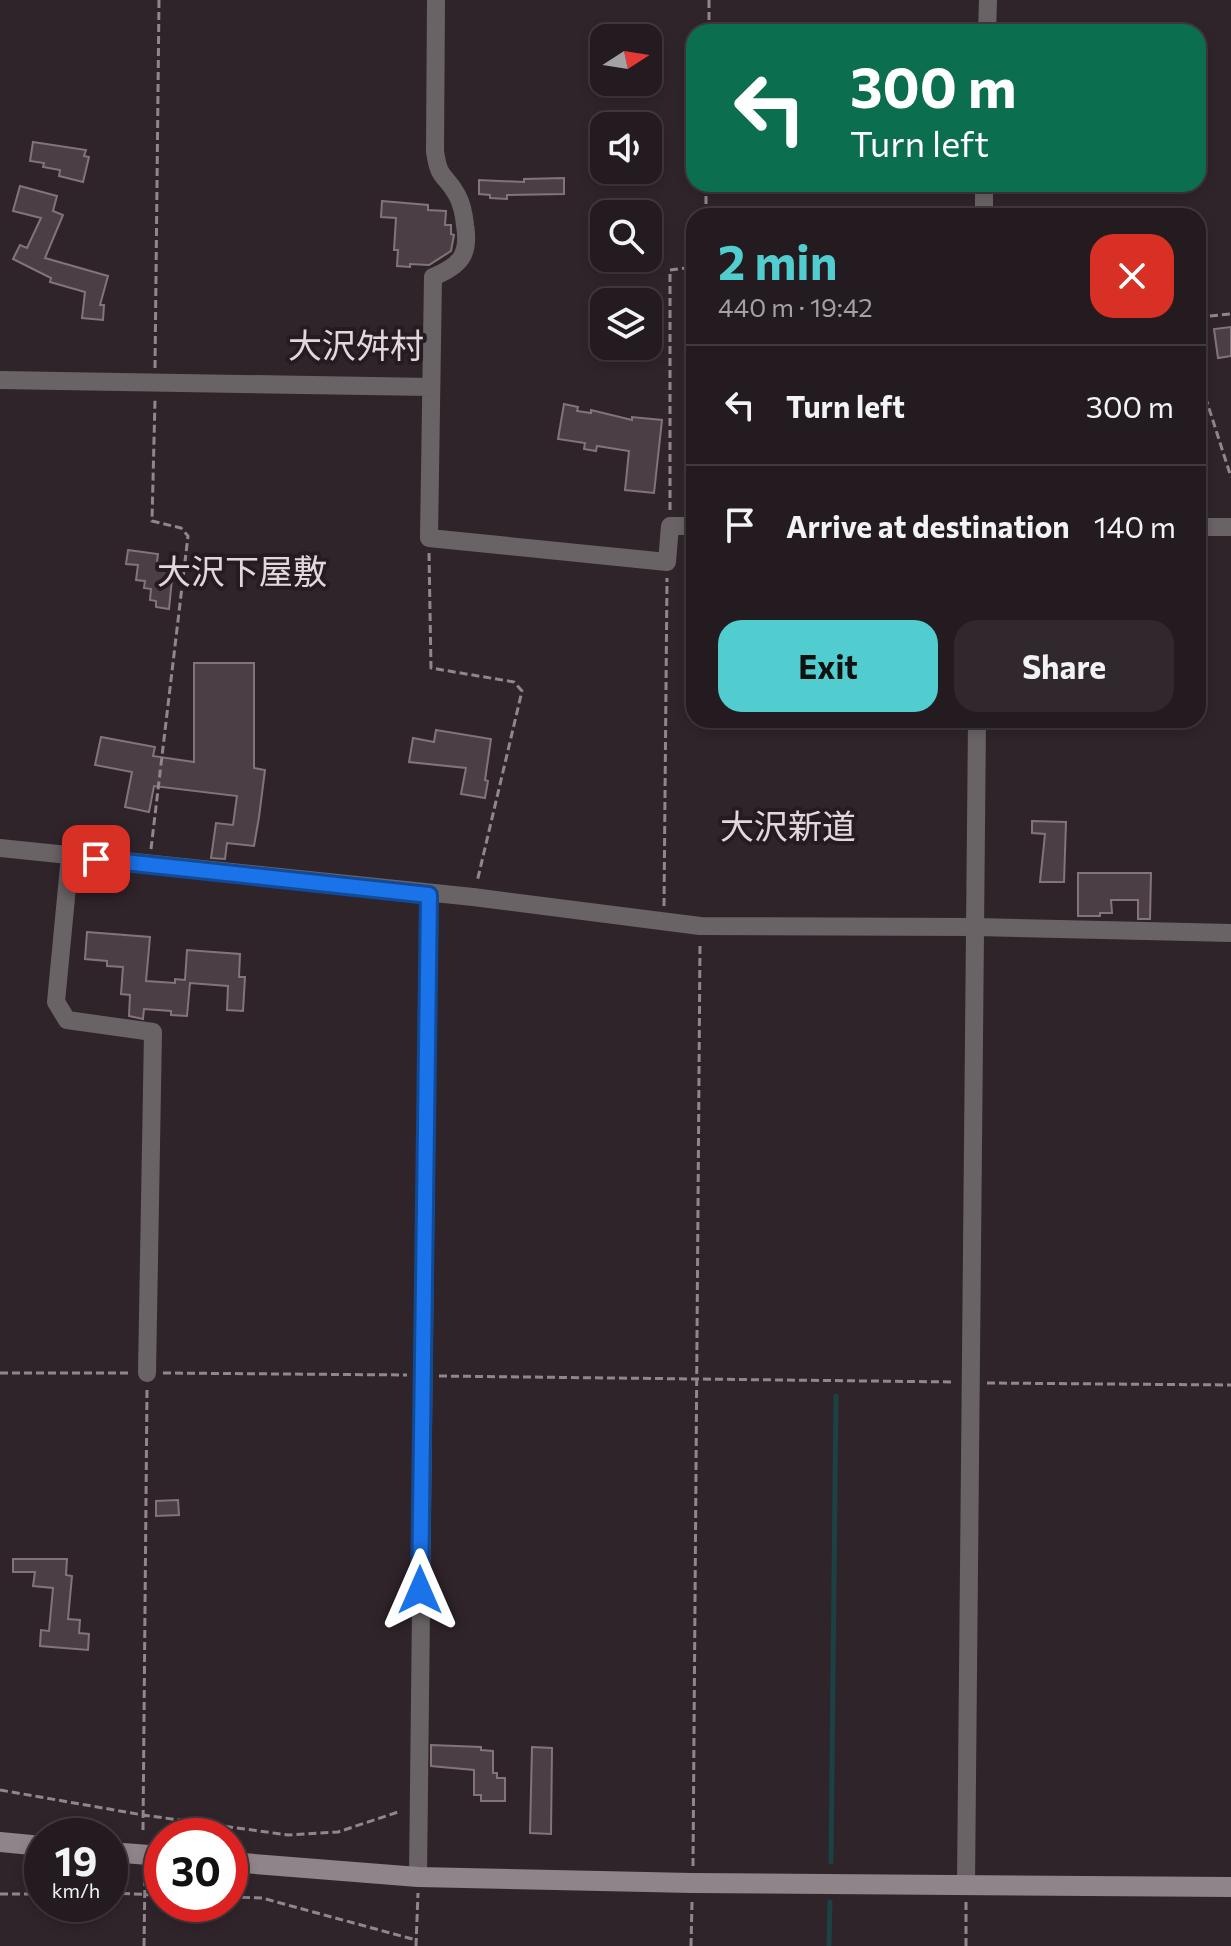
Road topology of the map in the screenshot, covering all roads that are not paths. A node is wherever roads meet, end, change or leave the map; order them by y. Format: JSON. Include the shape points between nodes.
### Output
{"nodes":[{"id":1,"x":436,"y":0,"type":"edge"},
{"id":2,"x":988,"y":0,"type":"edge"},
{"id":3,"x":987,"y":24,"type":"edge"},
{"id":4,"x":0,"y":380,"type":"edge"},
{"id":5,"x":431,"y":387,"type":"junction"},
{"id":6,"x":686,"y":526,"type":"edge"},
{"id":7,"x":1206,"y":527,"type":"edge"},
{"id":8,"x":1231,"y":527,"type":"edge"},
{"id":9,"x":977,"y":728,"type":"edge"},
{"id":10,"x":0,"y":848,"type":"edge"},
{"id":11,"x":70,"y":856,"type":"junction"},
{"id":12,"x":429,"y":895,"type":"junction"},
{"id":13,"x":976,"y":927,"type":"junction"},
{"id":14,"x":1231,"y":933,"type":"edge"},
{"id":15,"x":147,"y":1373,"type":"road end"},
{"id":16,"x":0,"y":1842,"type":"edge"},
{"id":17,"x":24,"y":1844,"type":"edge"},
{"id":18,"x":248,"y":1863,"type":"edge"},
{"id":19,"x":418,"y":1877,"type":"junction"},
{"id":20,"x":966,"y":1885,"type":"junction"},
{"id":21,"x":1231,"y":1887,"type":"edge"}],
"edges":[{"from":1,"to":5,"type":"street","via":[[435,151],[438,172],[464,211],[468,243],[461,259],[433,277]]},
{"from":2,"to":3,"type":"street"},
{"from":4,"to":5,"type":"street"},
{"from":5,"to":6,"type":"street","via":[[429,538],[667,562],[670,526]]},
{"from":7,"to":8,"type":"street"},
{"from":9,"to":13,"type":"street"},
{"from":10,"to":11,"type":"street"},
{"from":11,"to":12,"type":"street"},
{"from":11,"to":15,"type":"street","via":[[56,1002],[67,1020],[153,1032]]},
{"from":12,"to":13,"type":"street","via":[[700,926]]},
{"from":12,"to":19,"type":"street"},
{"from":13,"to":14,"type":"street"},
{"from":13,"to":20,"type":"street"},
{"from":16,"to":17,"type":"street"},
{"from":18,"to":19,"type":"street"},
{"from":19,"to":20,"type":"street"},
{"from":20,"to":21,"type":"street"}]}
